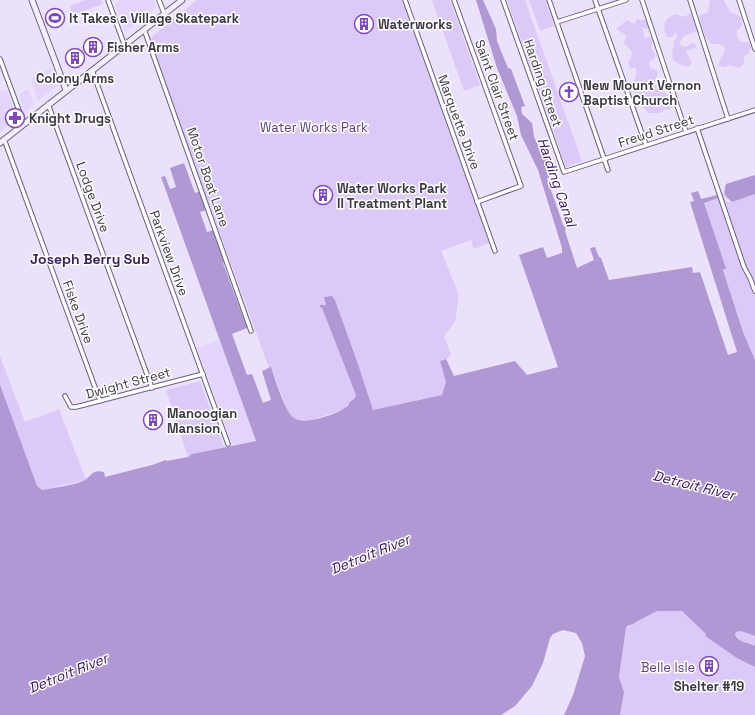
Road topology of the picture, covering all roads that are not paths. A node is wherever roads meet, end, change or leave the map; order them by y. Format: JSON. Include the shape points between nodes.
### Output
{"nodes":[{"id":1,"x":32,"y":0,"type":"edge"},
{"id":2,"x":108,"y":0,"type":"edge"},
{"id":3,"x":159,"y":0,"type":"edge"},
{"id":4,"x":182,"y":0,"type":"edge"},
{"id":5,"x":405,"y":0,"type":"edge"},
{"id":6,"x":454,"y":0,"type":"edge"},
{"id":7,"x":503,"y":0,"type":"edge"},
{"id":8,"x":549,"y":0,"type":"edge"},
{"id":9,"x":596,"y":0,"type":"edge"},
{"id":10,"x":626,"y":0,"type":"edge"},
{"id":11,"x":642,"y":0,"type":"edge"},
{"id":12,"x":690,"y":0,"type":"edge"},
{"id":13,"x":739,"y":0,"type":"edge"},
{"id":14,"x":599,"y":9,"type":"junction"},
{"id":15,"x":164,"y":13,"type":"junction"},
{"id":16,"x":557,"y":22,"type":"junction"},
{"id":17,"x":144,"y":29,"type":"junction"},
{"id":18,"x":124,"y":44,"type":"junction"},
{"id":19,"x":755,"y":49,"type":"edge"},
{"id":20,"x":0,"y":59,"type":"edge"},
{"id":21,"x":92,"y":70,"type":"junction"},
{"id":22,"x":66,"y":90,"type":"junction"},
{"id":23,"x":48,"y":104,"type":"junction"},
{"id":24,"x":755,"y":110,"type":"edge"},
{"id":25,"x":728,"y":118,"type":"junction"},
{"id":26,"x":24,"y":124,"type":"junction"},
{"id":27,"x":697,"y":128,"type":"junction"},
{"id":28,"x":686,"y":132,"type":"junction"},
{"id":29,"x":2,"y":141,"type":"edge"},
{"id":30,"x":646,"y":145,"type":"junction"},
{"id":31,"x":604,"y":159,"type":"junction"},
{"id":32,"x":608,"y":170,"type":"dead end"},
{"id":33,"x":564,"y":172,"type":"joint"},
{"id":34,"x":477,"y":202,"type":"junction"},
{"id":35,"x":494,"y":250,"type":"dead end"},
{"id":36,"x":755,"y":291,"type":"edge"},
{"id":37,"x":251,"y":331,"type":"dead end"},
{"id":38,"x":203,"y":374,"type":"junction"},
{"id":39,"x":152,"y":388,"type":"junction"},
{"id":40,"x":65,"y":396,"type":"dead end"},
{"id":41,"x":100,"y":401,"type":"junction"},
{"id":42,"x":228,"y":444,"type":"dead end"}],
"edges":[{"from":1,"to":22,"type":"main road"},
{"from":2,"to":18,"type":"street"},
{"from":3,"to":15,"type":"street"},
{"from":4,"to":15,"type":"main road"},
{"from":5,"to":34,"type":"street","name":"Marquette Drive"},
{"from":6,"to":34,"type":"street","name":"Saint Clair Street","via":[[521,186]]},
{"from":7,"to":33,"type":"street","name":"Harding Street"},
{"from":8,"to":16,"type":"street"},
{"from":9,"to":14,"type":"street"},
{"from":10,"to":14,"type":"street"},
{"from":11,"to":28,"type":"street"},
{"from":12,"to":25,"type":"street"},
{"from":13,"to":19,"type":"street"},
{"from":14,"to":16,"type":"street"},
{"from":14,"to":30,"type":"street"},
{"from":15,"to":17,"type":"main road"},
{"from":16,"to":31,"type":"street"},
{"from":17,"to":18,"type":"main road"},
{"from":17,"to":37,"type":"street","name":"Motor Boat Lane"},
{"from":18,"to":21,"type":"main road"},
{"from":20,"to":26,"type":"street"},
{"from":21,"to":22,"type":"main road"},
{"from":21,"to":38,"type":"street","name":"Parkview Drive"},
{"from":22,"to":23,"type":"main road"},
{"from":23,"to":26,"type":"main road"},
{"from":23,"to":39,"type":"street","name":"Lodge Drive"},
{"from":24,"to":25,"type":"street","name":"Freud Street"},
{"from":25,"to":27,"type":"street","name":"Freud Street"},
{"from":26,"to":29,"type":"main road"},
{"from":27,"to":28,"type":"street","name":"Freud Street"},
{"from":27,"to":36,"type":"street","via":[[744,267]]},
{"from":28,"to":30,"type":"street","name":"Freud Street"},
{"from":29,"to":41,"type":"street","name":"Fiske Drive"},
{"from":30,"to":31,"type":"street","name":"Freud Street"},
{"from":31,"to":32,"type":"street"},
{"from":31,"to":33,"type":"street","name":"Freud Street"},
{"from":34,"to":35,"type":"street","name":"Marquette Drive"},
{"from":38,"to":39,"type":"street","name":"Dwight Street"},
{"from":38,"to":42,"type":"street","name":"Parkview Drive"},
{"from":39,"to":41,"type":"street","name":"Dwight Street"},
{"from":40,"to":41,"type":"street","name":"Dwight Street","via":[[73,408]]}]}
